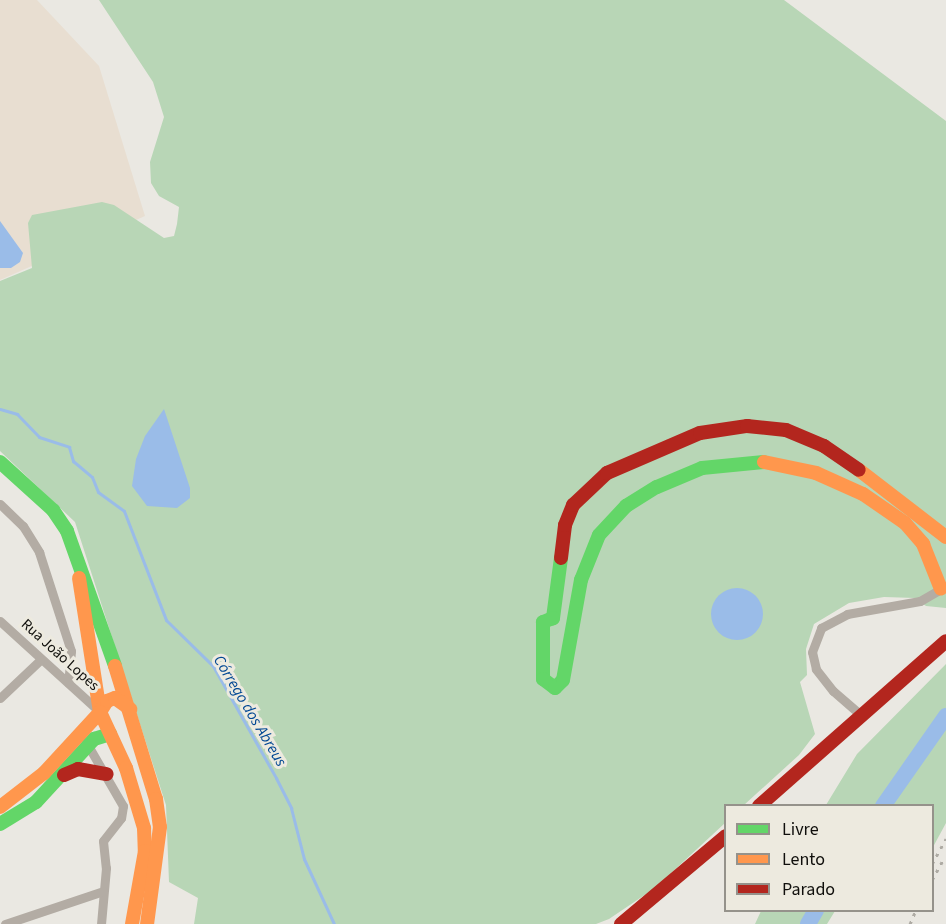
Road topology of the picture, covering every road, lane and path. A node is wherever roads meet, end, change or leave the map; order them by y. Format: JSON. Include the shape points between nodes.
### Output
{"nodes":[{"id":1,"x":0,"y":462,"type":"edge"},
{"id":2,"x":0,"y":504,"type":"edge"},
{"id":3,"x":946,"y":537,"type":"edge"},
{"id":4,"x":78,"y":558,"type":"junction"},
{"id":5,"x":943,"y":587,"type":"edge"},
{"id":6,"x":0,"y":621,"type":"edge"},
{"id":7,"x":946,"y":641,"type":"edge"},
{"id":8,"x":40,"y":660,"type":"junction"},
{"id":9,"x":68,"y":683,"type":"junction"},
{"id":10,"x":0,"y":698,"type":"edge"},
{"id":11,"x":130,"y":709,"type":"junction"},
{"id":12,"x":100,"y":712,"type":"junction"},
{"id":13,"x":862,"y":716,"type":"junction"},
{"id":14,"x":80,"y":730,"type":"junction"},
{"id":15,"x":110,"y":734,"type":"junction"},
{"id":16,"x":88,"y":746,"type":"junction"},
{"id":17,"x":107,"y":774,"type":"junction"},
{"id":18,"x":62,"y":776,"type":"junction"},
{"id":19,"x":761,"y":804,"type":"edge"},
{"id":20,"x":0,"y":807,"type":"edge"},
{"id":21,"x":0,"y":824,"type":"edge"},
{"id":22,"x":724,"y":838,"type":"edge"},
{"id":23,"x":103,"y":891,"type":"junction"},
{"id":24,"x":5,"y":924,"type":"edge"},
{"id":25,"x":101,"y":924,"type":"edge"},
{"id":26,"x":132,"y":924,"type":"edge"},
{"id":27,"x":147,"y":924,"type":"edge"},
{"id":28,"x":621,"y":924,"type":"edge"}],
"edges":[{"from":1,"to":4,"type":"street","via":[[53,510]]},
{"from":2,"to":9,"type":"street","via":[[23,526],[39,552],[71,651]]},
{"from":3,"to":5,"type":"street","via":[[889,490],[824,446],[786,430],[747,426],[700,433],[667,444],[608,473],[573,505],[565,525],[553,618],[543,622],[543,679],[555,688],[564,680],[581,580],[599,535],[626,506],[657,487],[702,468],[759,461],[816,473],[862,494],[905,523],[923,544]]},
{"from":4,"to":11,"type":"street"},
{"from":4,"to":12,"type":"street"},
{"from":5,"to":13,"type":"street","via":[[914,602],[839,618],[817,636],[812,652],[816,669],[833,691]]},
{"from":6,"to":8,"type":"street","name":"Rua João Lopes"},
{"from":7,"to":13,"type":"street"},
{"from":8,"to":9,"type":"street","name":"Rua João Lopes"},
{"from":8,"to":10,"type":"street"},
{"from":9,"to":12,"type":"street","name":"Rua João Lopes"},
{"from":11,"to":12,"type":"street","via":[[115,698],[107,700]]},
{"from":11,"to":27,"type":"street","via":[[160,827]]},
{"from":12,"to":14,"type":"street"},
{"from":12,"to":15,"type":"street"},
{"from":13,"to":19,"type":"street"},
{"from":14,"to":16,"type":"street"},
{"from":14,"to":20,"type":"street","via":[[44,773]]},
{"from":15,"to":16,"type":"street","via":[[94,739]]},
{"from":15,"to":26,"type":"street","via":[[139,802],[144,828],[145,851]]},
{"from":16,"to":17,"type":"street"},
{"from":16,"to":18,"type":"street"},
{"from":17,"to":18,"type":"street","via":[[78,769]]},
{"from":17,"to":23,"type":"street","via":[[123,806],[121,818],[103,841]]},
{"from":18,"to":21,"type":"street","via":[[36,802]]},
{"from":22,"to":28,"type":"street"},
{"from":23,"to":24,"type":"street"},
{"from":23,"to":25,"type":"street"}]}
